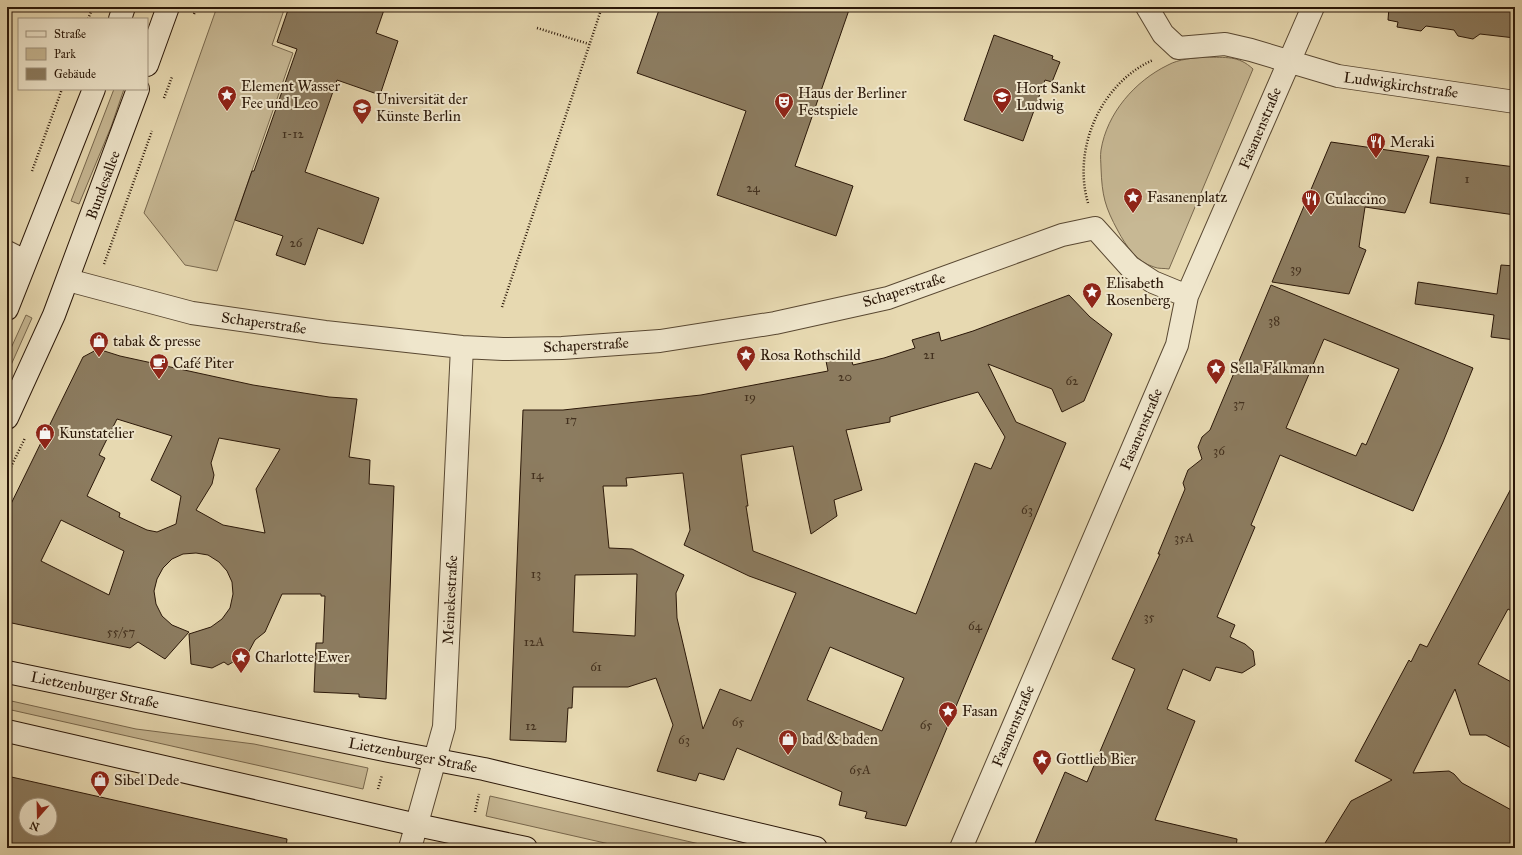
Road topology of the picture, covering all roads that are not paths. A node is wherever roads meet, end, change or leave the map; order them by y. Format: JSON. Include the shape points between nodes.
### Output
{"nodes":[{"id":1,"x":124,"y":7,"type":"edge"},
{"id":2,"x":168,"y":7,"type":"edge"},
{"id":3,"x":1147,"y":7,"type":"edge"},
{"id":4,"x":1313,"y":7,"type":"edge"},
{"id":5,"x":120,"y":18,"type":"edge"},
{"id":6,"x":148,"y":62,"type":"edge"},
{"id":7,"x":1288,"y":62,"type":"junction"},
{"id":8,"x":94,"y":90,"type":"edge"},
{"id":9,"x":138,"y":90,"type":"edge"},
{"id":10,"x":1515,"y":102,"type":"edge"},
{"id":11,"x":16,"y":256,"type":"edge"},
{"id":12,"x":68,"y":280,"type":"junction"},
{"id":13,"x":1187,"y":296,"type":"junction"},
{"id":14,"x":7,"y":309,"type":"edge"},
{"id":15,"x":462,"y":347,"type":"junction"},
{"id":16,"x":7,"y":418,"type":"edge"},
{"id":17,"x":7,"y":672,"type":"edge"},
{"id":18,"x":7,"y":731,"type":"edge"},
{"id":19,"x":435,"y":760,"type":"junction"},
{"id":20,"x":417,"y":825,"type":"junction"},
{"id":21,"x":410,"y":848,"type":"edge"},
{"id":22,"x":526,"y":848,"type":"edge"},
{"id":23,"x":816,"y":848,"type":"edge"},
{"id":24,"x":961,"y":848,"type":"edge"}],
"edges":[{"from":1,"to":5,"type":"street"},
{"from":2,"to":6,"type":"street"},
{"from":3,"to":7,"type":"street","via":[[1163,34],[1178,48],[1225,44]]},
{"from":4,"to":7,"type":"street","name":"Fasanenstraße"},
{"from":7,"to":10,"type":"street","name":"Ludwigkirchstraße","via":[[1338,76]]},
{"from":7,"to":13,"type":"street","name":"Fasanenstraße"},
{"from":8,"to":11,"type":"street"},
{"from":9,"to":12,"type":"street","name":"Bundesallee"},
{"from":11,"to":14,"type":"street"},
{"from":12,"to":15,"type":"street","name":"Schaperstraße","via":[[192,313],[325,332]]},
{"from":12,"to":16,"type":"street","name":"Bundesallee"},
{"from":13,"to":15,"type":"street","name":"Schaperstraße","via":[[1153,282],[1130,268],[1095,228],[1062,235],[888,298],[775,323],[660,341],[503,349]]},
{"from":13,"to":24,"type":"street","name":"Fasanenstraße","via":[[1177,345]]},
{"from":15,"to":19,"type":"street","name":"Meinekestraße","via":[[444,727]]},
{"from":17,"to":19,"type":"street","name":"Lietzenburger Straße"},
{"from":18,"to":20,"type":"street"},
{"from":19,"to":20,"type":"street","name":"Meinekestraße"},
{"from":19,"to":23,"type":"street","name":"Lietzenburger Straße","via":[[484,769]]},
{"from":20,"to":21,"type":"street","name":"Meinekestraße"},
{"from":20,"to":22,"type":"street"}]}
